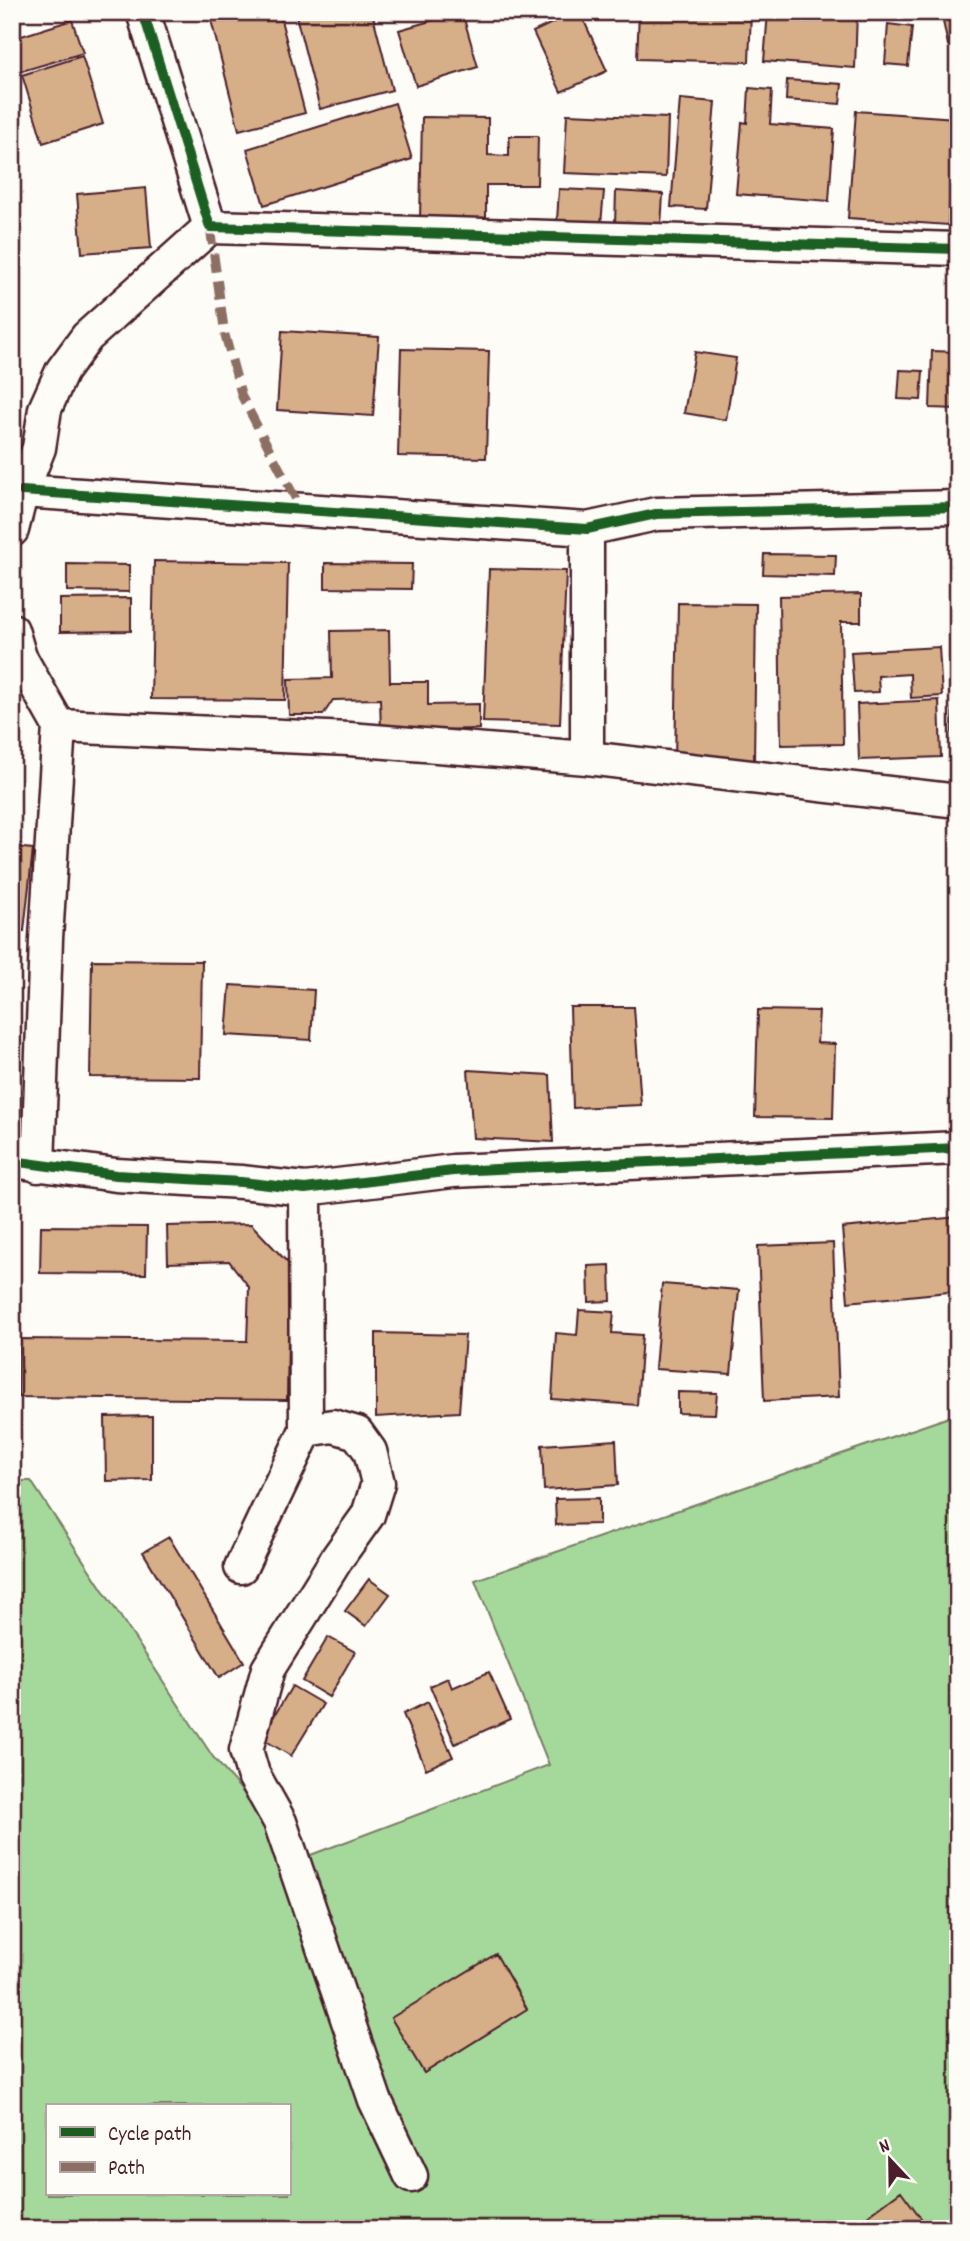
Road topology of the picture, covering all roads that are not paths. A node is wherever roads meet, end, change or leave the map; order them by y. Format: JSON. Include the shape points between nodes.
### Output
{"nodes":[{"id":1,"x":143,"y":12,"type":"edge"},
{"id":2,"x":210,"y":227,"type":"junction"},
{"id":3,"x":958,"y":249,"type":"edge"},
{"id":4,"x":25,"y":447,"type":"edge"},
{"id":5,"x":22,"y":491,"type":"junction"},
{"id":6,"x":958,"y":507,"type":"edge"},
{"id":7,"x":587,"y":529,"type":"junction"},
{"id":8,"x":12,"y":530,"type":"edge"},
{"id":9,"x":12,"y":630,"type":"edge"},
{"id":10,"x":59,"y":726,"type":"junction"},
{"id":11,"x":587,"y":758,"type":"junction"},
{"id":12,"x":958,"y":801,"type":"edge"},
{"id":13,"x":958,"y":1148,"type":"edge"},
{"id":14,"x":25,"y":1163,"type":"edge"},
{"id":15,"x":305,"y":1189,"type":"junction"},
{"id":16,"x":306,"y":1430,"type":"junction"},
{"id":17,"x":241,"y":1567,"type":"dead end"},
{"id":18,"x":411,"y":2176,"type":"dead end"}],
"edges":[{"from":1,"to":2,"type":"street"},
{"from":2,"to":3,"type":"street"},
{"from":2,"to":4,"type":"street","via":[[87,337],[62,372]]},
{"from":4,"to":5,"type":"street"},
{"from":5,"to":7,"type":"street"},
{"from":5,"to":8,"type":"street"},
{"from":6,"to":7,"type":"street","via":[[656,514]]},
{"from":7,"to":11,"type":"street"},
{"from":9,"to":10,"type":"street","via":[[20,657]]},
{"from":10,"to":11,"type":"street","via":[[349,739]]},
{"from":10,"to":14,"type":"street","via":[[46,939]]},
{"from":11,"to":12,"type":"street"},
{"from":13,"to":15,"type":"street","via":[[453,1171]]},
{"from":14,"to":15,"type":"street","via":[[116,1175]]},
{"from":15,"to":16,"type":"street"},
{"from":16,"to":17,"type":"street"},
{"from":16,"to":18,"type":"street","via":[[333,1426],[358,1433],[370,1451],[378,1483],[368,1515],[268,1669],[246,1750],[253,1774],[280,1822],[375,2100]]}]}
